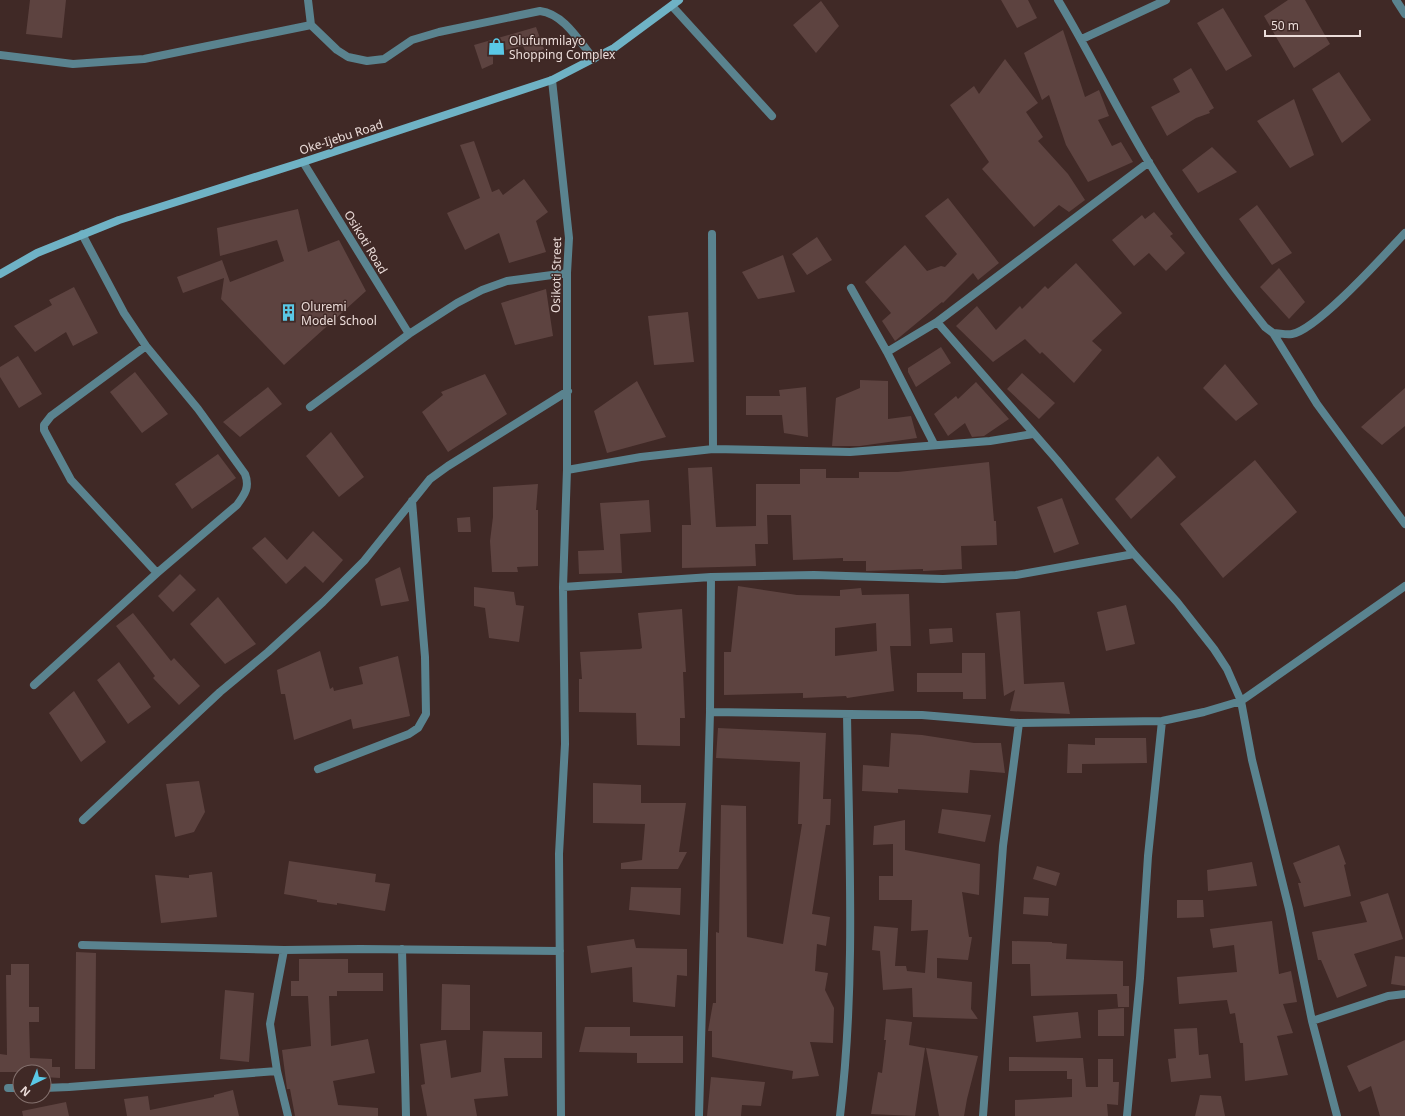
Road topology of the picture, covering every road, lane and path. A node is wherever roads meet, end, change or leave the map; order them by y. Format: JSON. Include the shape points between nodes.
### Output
{"nodes":[{"id":1,"x":308,"y":0,"type":"edge"},
{"id":2,"x":679,"y":0,"type":"edge"},
{"id":3,"x":1058,"y":0,"type":"edge"},
{"id":4,"x":1166,"y":0,"type":"edge"},
{"id":5,"x":1396,"y":0,"type":"edge"},
{"id":6,"x":672,"y":6,"type":"junction"},
{"id":7,"x":1405,"y":14,"type":"edge"},
{"id":8,"x":311,"y":25,"type":"junction"},
{"id":9,"x":1082,"y":39,"type":"junction"},
{"id":10,"x":0,"y":55,"type":"edge"},
{"id":11,"x":594,"y":59,"type":"junction"},
{"id":12,"x":552,"y":80,"type":"junction"},
{"id":13,"x":772,"y":116,"type":"dead end"},
{"id":14,"x":303,"y":162,"type":"junction"},
{"id":15,"x":1148,"y":162,"type":"junction"},
{"id":16,"x":1405,"y":233,"type":"edge"},
{"id":17,"x":82,"y":234,"type":"junction"},
{"id":18,"x":712,"y":234,"type":"dead end"},
{"id":19,"x":567,"y":273,"type":"junction"},
{"id":20,"x":0,"y":274,"type":"edge"},
{"id":21,"x":851,"y":288,"type":"dead end"},
{"id":22,"x":937,"y":322,"type":"junction"},
{"id":23,"x":1273,"y":333,"type":"junction"},
{"id":24,"x":409,"y":334,"type":"junction"},
{"id":25,"x":146,"y":346,"type":"junction"},
{"id":26,"x":887,"y":352,"type":"junction"},
{"id":27,"x":568,"y":391,"type":"junction"},
{"id":28,"x":310,"y":407,"type":"dead end"},
{"id":29,"x":1032,"y":434,"type":"junction"},
{"id":30,"x":934,"y":444,"type":"junction"},
{"id":31,"x":713,"y":449,"type":"junction"},
{"id":32,"x":567,"y":470,"type":"junction"},
{"id":33,"x":412,"y":501,"type":"junction"},
{"id":34,"x":1405,"y":524,"type":"edge"},
{"id":35,"x":1134,"y":554,"type":"junction"},
{"id":36,"x":157,"y":573,"type":"junction"},
{"id":37,"x":711,"y":577,"type":"junction"},
{"id":38,"x":1405,"y":586,"type":"edge"},
{"id":39,"x":563,"y":587,"type":"junction"},
{"id":40,"x":34,"y":685,"type":"dead end"},
{"id":41,"x":1241,"y":701,"type":"junction"},
{"id":42,"x":710,"y":712,"type":"junction"},
{"id":43,"x":847,"y":714,"type":"junction"},
{"id":44,"x":1162,"y":721,"type":"junction"},
{"id":45,"x":1019,"y":723,"type":"junction"},
{"id":46,"x":318,"y":769,"type":"dead end"},
{"id":47,"x":82,"y":820,"type":"dead end"},
{"id":48,"x":82,"y":945,"type":"dead end"},
{"id":49,"x":402,"y":949,"type":"junction"},
{"id":50,"x":284,"y":950,"type":"junction"},
{"id":51,"x":560,"y":952,"type":"junction"},
{"id":52,"x":1405,"y":994,"type":"edge"},
{"id":53,"x":1312,"y":1021,"type":"junction"},
{"id":54,"x":277,"y":1071,"type":"junction"},
{"id":55,"x":8,"y":1088,"type":"dead end"},
{"id":56,"x":12,"y":1088,"type":"edge"},
{"id":57,"x":52,"y":1088,"type":"edge"},
{"id":58,"x":288,"y":1116,"type":"edge"},
{"id":59,"x":406,"y":1116,"type":"edge"},
{"id":60,"x":561,"y":1116,"type":"edge"},
{"id":61,"x":698,"y":1116,"type":"edge"},
{"id":62,"x":840,"y":1116,"type":"edge"},
{"id":63,"x":983,"y":1116,"type":"edge"},
{"id":64,"x":1127,"y":1116,"type":"edge"},
{"id":65,"x":1337,"y":1116,"type":"edge"}],
"edges":[{"from":1,"to":8,"type":"street"},
{"from":2,"to":6,"type":"main road","name":"Oke-Ijebu Road"},
{"from":3,"to":9,"type":"street"},
{"from":4,"to":9,"type":"street"},
{"from":5,"to":7,"type":"street"},
{"from":6,"to":11,"type":"main road","name":"Oke-Ijebu Road","via":[[634,35]]},
{"from":6,"to":13,"type":"street"},
{"from":8,"to":10,"type":"street","via":[[144,59],[73,64]]},
{"from":8,"to":11,"type":"street","via":[[348,57],[376,61],[384,59],[412,40],[439,32],[540,11],[550,12],[558,17]]},
{"from":9,"to":15,"type":"street"},
{"from":11,"to":12,"type":"main road","name":"Oke-Ijebu Road"},
{"from":12,"to":14,"type":"main road","name":"Oke-Ijebu Road"},
{"from":12,"to":19,"type":"street","name":"Osikoti Street","via":[[569,238]]},
{"from":14,"to":17,"type":"main road","name":"Oke-Ijebu Road"},
{"from":14,"to":24,"type":"street","name":"Osikoti Road"},
{"from":15,"to":22,"type":"street"},
{"from":15,"to":23,"type":"street","via":[[1226,278],[1265,327]]},
{"from":16,"to":23,"type":"street","via":[[1359,281],[1313,323],[1292,334]]},
{"from":17,"to":20,"type":"main road","name":"Oke-Ijebu Road","via":[[37,253]]},
{"from":17,"to":25,"type":"street","via":[[124,313]]},
{"from":18,"to":31,"type":"street"},
{"from":19,"to":24,"type":"street","via":[[507,281],[482,290]]},
{"from":19,"to":27,"type":"street","name":"Osikoti Street"},
{"from":21,"to":26,"type":"street"},
{"from":22,"to":26,"type":"street"},
{"from":22,"to":29,"type":"street"},
{"from":23,"to":34,"type":"street","via":[[1317,404]]},
{"from":24,"to":28,"type":"street"},
{"from":25,"to":36,"type":"street","via":[[198,409],[249,483],[246,494],[237,505]]},
{"from":25,"to":36,"type":"street","via":[[50,416],[44,430],[71,480]]},
{"from":26,"to":30,"type":"street"},
{"from":27,"to":32,"type":"street","name":"Osikoti Street"},
{"from":27,"to":33,"type":"street","via":[[448,466],[430,479]]},
{"from":29,"to":30,"type":"street","via":[[990,441]]},
{"from":29,"to":35,"type":"street"},
{"from":30,"to":31,"type":"street","via":[[850,452]]},
{"from":31,"to":32,"type":"street","via":[[641,457]]},
{"from":32,"to":39,"type":"street","name":"Osikoti Street"},
{"from":33,"to":46,"type":"street","via":[[425,657],[426,714],[418,728],[409,734]]},
{"from":33,"to":47,"type":"street","via":[[364,561],[323,602],[220,692]]},
{"from":35,"to":37,"type":"street","via":[[1016,575],[943,579],[814,575]]},
{"from":35,"to":41,"type":"street","via":[[1214,649],[1227,669]]},
{"from":36,"to":40,"type":"street"},
{"from":37,"to":39,"type":"street"},
{"from":37,"to":42,"type":"street"},
{"from":38,"to":41,"type":"street"},
{"from":39,"to":51,"type":"street","name":"Osikoti Street","via":[[565,744],[559,854]]},
{"from":41,"to":44,"type":"street"},
{"from":41,"to":53,"type":"street","via":[[1252,760],[1289,909]]},
{"from":42,"to":43,"type":"street"},
{"from":42,"to":61,"type":"street"},
{"from":43,"to":45,"type":"street","via":[[922,715]]},
{"from":43,"to":62,"type":"street","via":[[850,990],[846,1069]]},
{"from":44,"to":45,"type":"street"},
{"from":44,"to":64,"type":"street","via":[[1148,856]]},
{"from":45,"to":63,"type":"street","via":[[1003,846]]},
{"from":48,"to":50,"type":"street"},
{"from":49,"to":50,"type":"street"},
{"from":49,"to":51,"type":"street"},
{"from":49,"to":59,"type":"street"},
{"from":50,"to":54,"type":"street","via":[[270,1024]]},
{"from":51,"to":60,"type":"street","name":"Osikoti Street"},
{"from":52,"to":53,"type":"street","via":[[1388,996]]},
{"from":53,"to":65,"type":"street"},
{"from":54,"to":57,"type":"street"},
{"from":54,"to":58,"type":"street"},
{"from":55,"to":56,"type":"street"}]}
